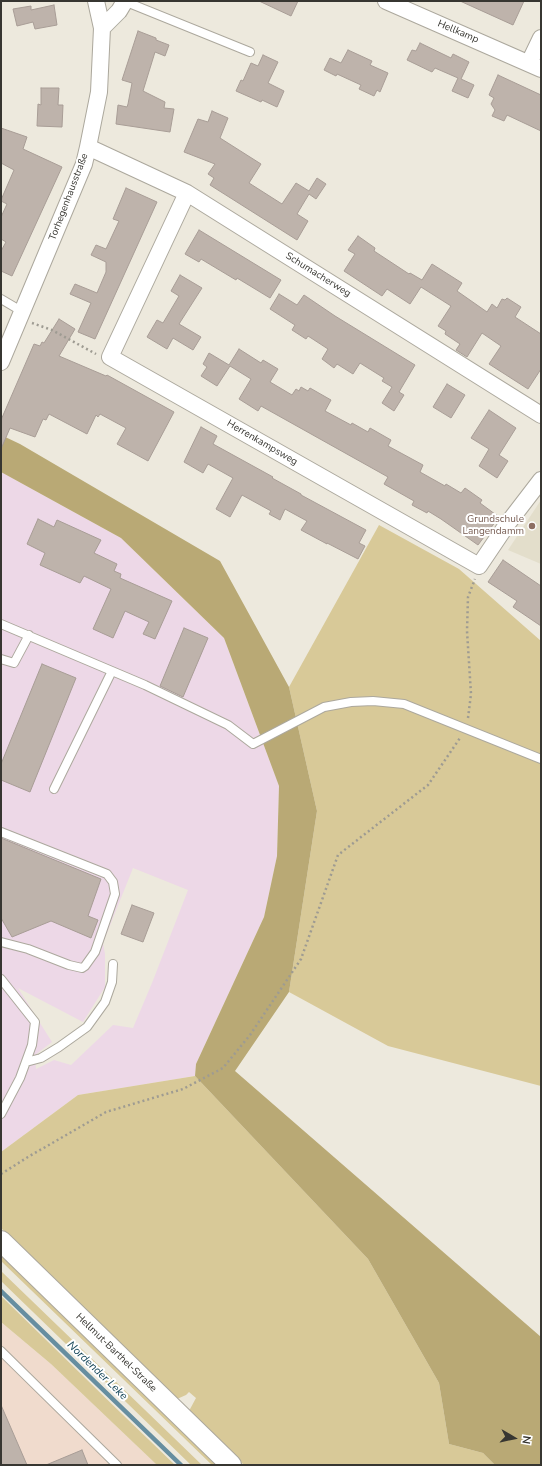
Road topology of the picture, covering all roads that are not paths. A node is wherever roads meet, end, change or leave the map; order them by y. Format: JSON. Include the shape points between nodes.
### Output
{"nodes":[{"id":1,"x":96,"y":1,"type":"edge"},
{"id":2,"x":124,"y":1,"type":"edge"},
{"id":3,"x":386,"y":1,"type":"edge"},
{"id":4,"x":102,"y":28,"type":"junction"},
{"id":5,"x":541,"y":38,"type":"edge"},
{"id":6,"x":250,"y":52,"type":"dead end"},
{"id":7,"x":535,"y":66,"type":"edge"},
{"id":8,"x":88,"y":147,"type":"junction"},
{"id":9,"x":187,"y":193,"type":"junction"},
{"id":10,"x":1,"y":299,"type":"edge"},
{"id":11,"x":21,"y":315,"type":"junction"},
{"id":12,"x":1,"y":362,"type":"edge"},
{"id":13,"x":541,"y":415,"type":"edge"},
{"id":14,"x":541,"y":480,"type":"edge"},
{"id":15,"x":1,"y":624,"type":"edge"},
{"id":16,"x":29,"y":635,"type":"junction"},
{"id":17,"x":1,"y":659,"type":"edge"},
{"id":18,"x":112,"y":671,"type":"junction"},
{"id":19,"x":541,"y":759,"type":"edge"},
{"id":20,"x":54,"y":789,"type":"dead end"},
{"id":21,"x":1,"y":832,"type":"edge"},
{"id":22,"x":1,"y":942,"type":"edge"},
{"id":23,"x":113,"y":964,"type":"dead end"},
{"id":24,"x":1,"y":979,"type":"edge"},
{"id":25,"x":26,"y":1062,"type":"junction"},
{"id":26,"x":1,"y":1114,"type":"edge"},
{"id":27,"x":1,"y":1241,"type":"edge"},
{"id":28,"x":1,"y":1351,"type":"edge"},
{"id":29,"x":117,"y":1465,"type":"edge"},
{"id":30,"x":231,"y":1465,"type":"edge"}],
"edges":[{"from":1,"to":4,"type":"street","name":"Torhegenhausstraße"},
{"from":2,"to":4,"type":"street","via":[[119,11]]},
{"from":2,"to":6,"type":"lane"},
{"from":3,"to":7,"type":"street","name":"Hellkamp"},
{"from":4,"to":8,"type":"street","name":"Torhegenhausstraße","via":[[99,92]]},
{"from":5,"to":7,"type":"street","name":"Hellkamp"},
{"from":8,"to":9,"type":"street","name":"Schumacherweg"},
{"from":8,"to":11,"type":"street","name":"Torhegenhausstraße","via":[[84,164]]},
{"from":9,"to":13,"type":"street","name":"Schumacherweg"},
{"from":9,"to":14,"type":"street","name":"Herrenkampsweg","via":[[110,357],[480,566],[508,523]]},
{"from":10,"to":11,"type":"lane"},
{"from":11,"to":12,"type":"street","name":"Torhegenhausstraße"},
{"from":15,"to":16,"type":"lane"},
{"from":16,"to":17,"type":"lane","via":[[14,664]]},
{"from":16,"to":18,"type":"lane"},
{"from":18,"to":19,"type":"lane","via":[[228,725],[253,744],[324,708],[351,702],[373,701],[404,704]]},
{"from":18,"to":20,"type":"lane"},
{"from":21,"to":22,"type":"lane","via":[[106,874],[113,882],[115,894],[95,952],[82,968]]},
{"from":23,"to":25,"type":"lane","via":[[112,982],[106,1002],[87,1027],[41,1058]]},
{"from":24,"to":25,"type":"lane","via":[[34,1022],[32,1045]]},
{"from":25,"to":26,"type":"lane"},
{"from":27,"to":30,"type":"street","name":"Hellmut-Barthel-Straße"},
{"from":28,"to":29,"type":"lane"}]}
